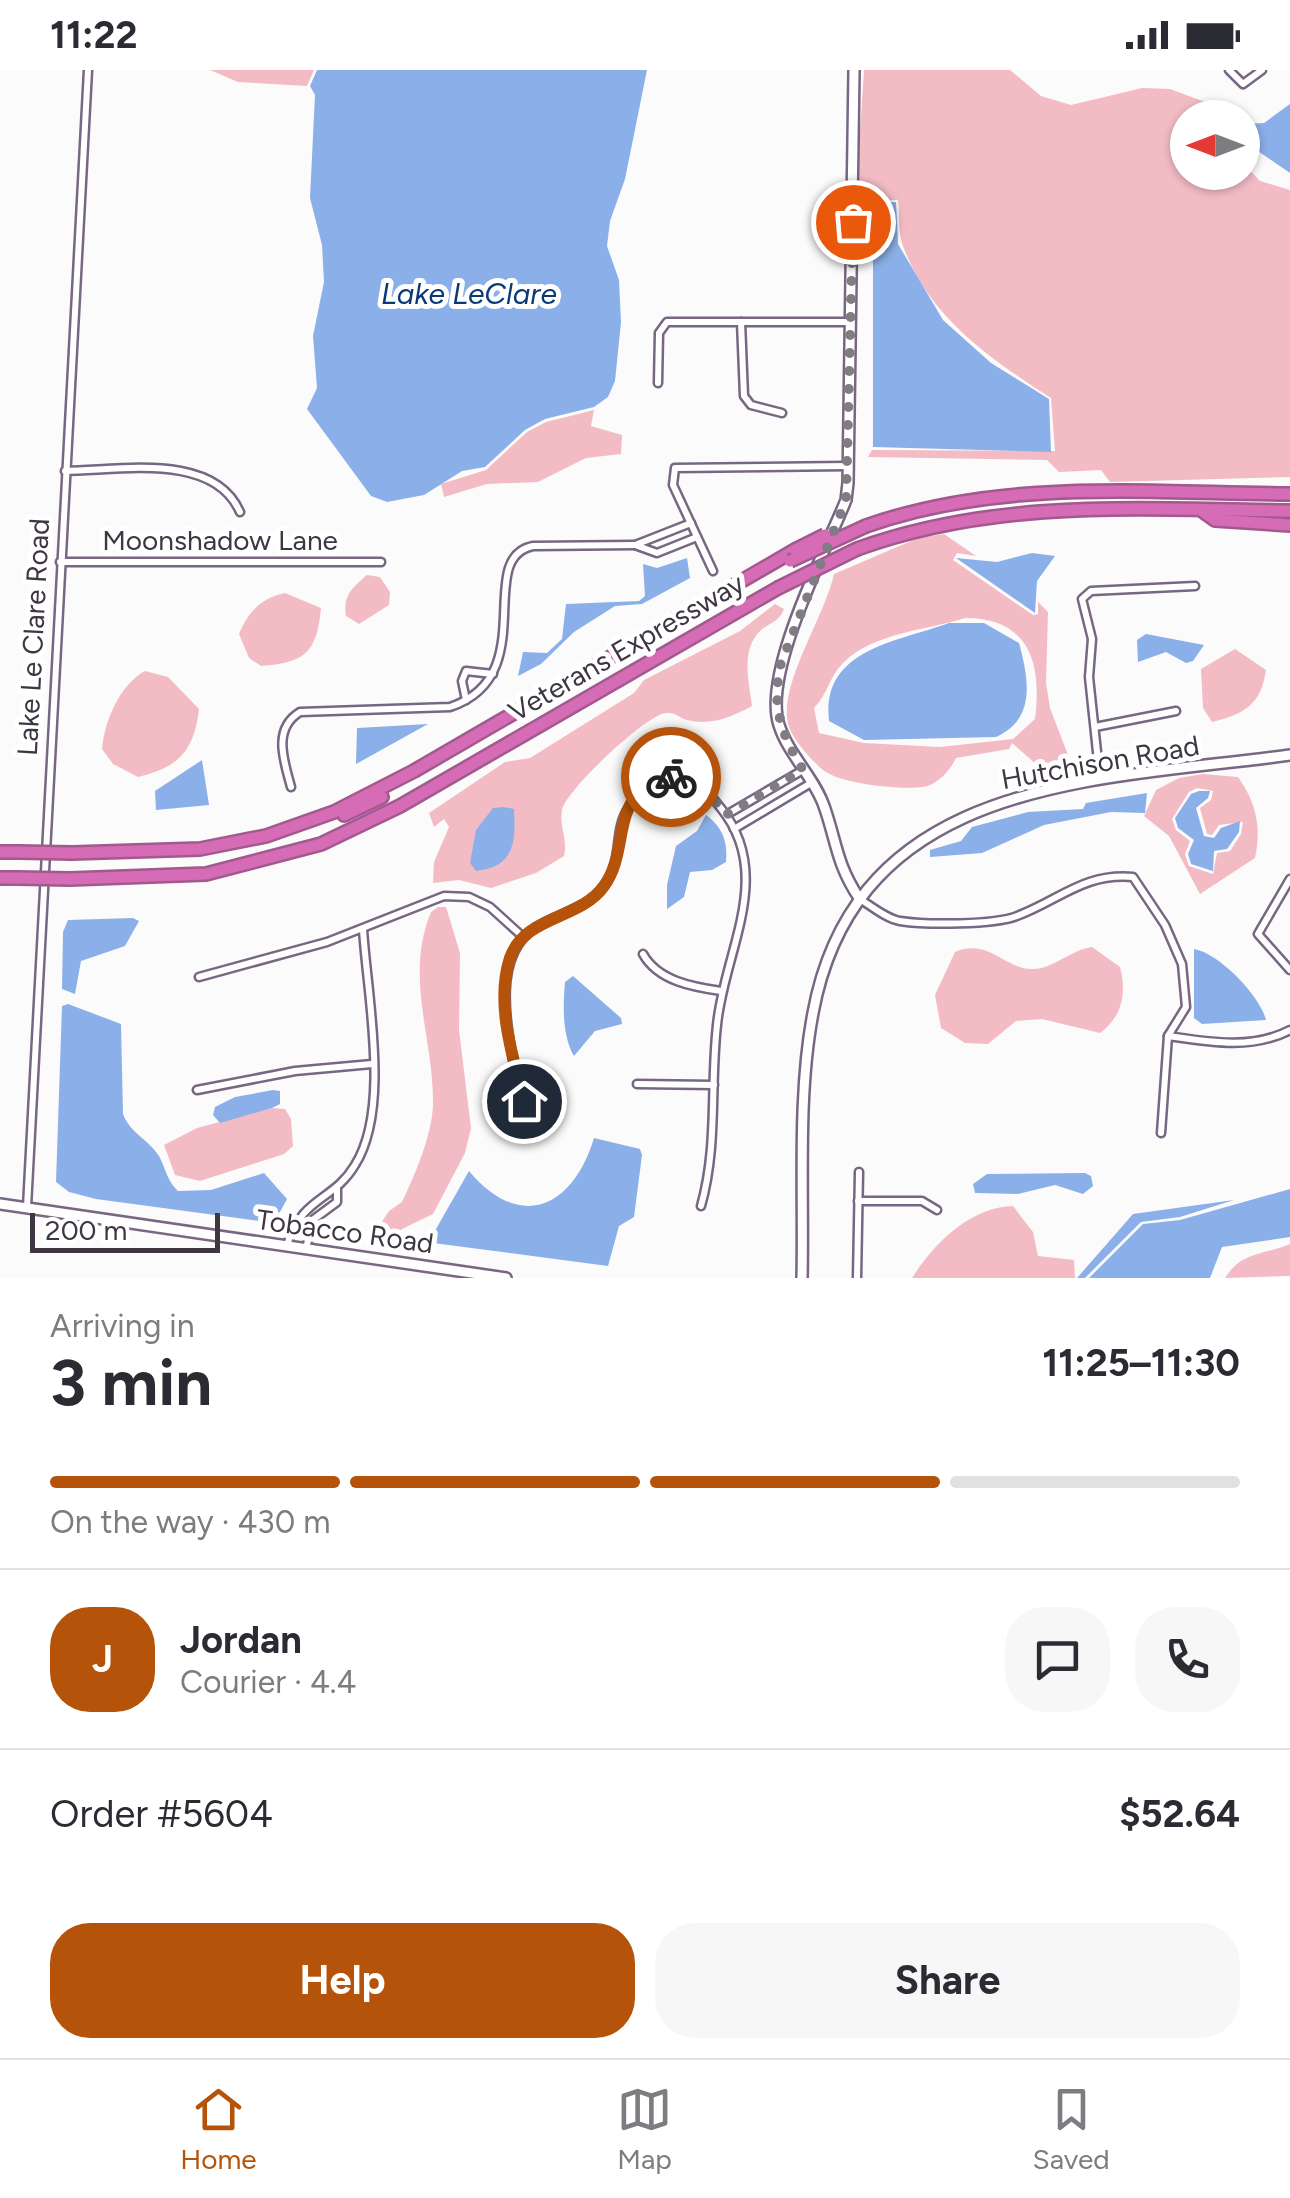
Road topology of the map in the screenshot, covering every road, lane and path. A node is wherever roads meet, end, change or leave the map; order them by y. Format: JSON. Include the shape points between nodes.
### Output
{"nodes":[{"id":1,"x":88,"y":70,"type":"edge"},
{"id":2,"x":854,"y":70,"type":"edge"},
{"id":3,"x":1229,"y":70,"type":"edge"},
{"id":4,"x":1262,"y":70,"type":"edge"},
{"id":5,"x":741,"y":322,"type":"junction"},
{"id":6,"x":852,"y":322,"type":"junction"},
{"id":7,"x":658,"y":383,"type":"dead end"},
{"id":8,"x":782,"y":414,"type":"dead end"},
{"id":9,"x":848,"y":466,"type":"junction"},
{"id":10,"x":64,"y":471,"type":"junction"},
{"id":11,"x":1290,"y":491,"type":"edge"},
{"id":12,"x":1201,"y":510,"type":"junction"},
{"id":13,"x":1290,"y":511,"type":"edge"},
{"id":14,"x":240,"y":512,"type":"dead end"},
{"id":15,"x":691,"y":523,"type":"junction"},
{"id":16,"x":1290,"y":526,"type":"edge"},
{"id":17,"x":664,"y":535,"type":"junction"},
{"id":18,"x":698,"y":537,"type":"junction"},
{"id":19,"x":635,"y":545,"type":"junction"},
{"id":20,"x":669,"y":548,"type":"junction"},
{"id":21,"x":60,"y":562,"type":"junction"},
{"id":22,"x":380,"y":562,"type":"dead end"},
{"id":23,"x":713,"y":571,"type":"dead end"},
{"id":24,"x":1195,"y":586,"type":"dead end"},
{"id":25,"x":494,"y":674,"type":"junction"},
{"id":26,"x":466,"y":700,"type":"junction"},
{"id":27,"x":1176,"y":711,"type":"dead end"},
{"id":28,"x":1095,"y":727,"type":"junction"},
{"id":29,"x":1289,"y":758,"type":"edge"},
{"id":30,"x":803,"y":770,"type":"junction"},
{"id":31,"x":1100,"y":781,"type":"junction"},
{"id":32,"x":810,"y":783,"type":"junction"},
{"id":33,"x":291,"y":787,"type":"dead end"},
{"id":34,"x":748,"y":803,"type":"junction"},
{"id":35,"x":758,"y":814,"type":"junction"},
{"id":36,"x":726,"y":815,"type":"junction"},
{"id":37,"x":734,"y":829,"type":"junction"},
{"id":38,"x":0,"y":852,"type":"edge"},
{"id":39,"x":0,"y":878,"type":"edge"},
{"id":40,"x":1290,"y":879,"type":"edge"},
{"id":41,"x":859,"y":898,"type":"junction"},
{"id":42,"x":363,"y":929,"type":"junction"},
{"id":43,"x":522,"y":936,"type":"junction"},
{"id":44,"x":644,"y":954,"type":"dead end"},
{"id":45,"x":1290,"y":970,"type":"edge"},
{"id":46,"x":199,"y":977,"type":"dead end"},
{"id":47,"x":722,"y":992,"type":"junction"},
{"id":48,"x":1290,"y":1030,"type":"edge"},
{"id":49,"x":1168,"y":1036,"type":"junction"},
{"id":50,"x":372,"y":1064,"type":"junction"},
{"id":51,"x":638,"y":1084,"type":"dead end"},
{"id":52,"x":714,"y":1084,"type":"junction"},
{"id":53,"x":197,"y":1090,"type":"dead end"},
{"id":54,"x":525,"y":1134,"type":"dead end"},
{"id":55,"x":1161,"y":1134,"type":"dead end"},
{"id":56,"x":858,"y":1172,"type":"dead end"},
{"id":57,"x":337,"y":1186,"type":"junction"},
{"id":58,"x":858,"y":1200,"type":"junction"},
{"id":59,"x":314,"y":1202,"type":"junction"},
{"id":60,"x":0,"y":1204,"type":"edge"},
{"id":61,"x":702,"y":1206,"type":"dead end"},
{"id":62,"x":27,"y":1208,"type":"junction"},
{"id":63,"x":938,"y":1210,"type":"dead end"},
{"id":64,"x":321,"y":1215,"type":"junction"},
{"id":65,"x":288,"y":1246,"type":"junction"},
{"id":66,"x":306,"y":1248,"type":"junction"},
{"id":67,"x":855,"y":1277,"type":"edge"},
{"id":68,"x":506,"y":1278,"type":"edge"},
{"id":69,"x":802,"y":1278,"type":"edge"}],
"edges":[{"from":1,"to":10,"type":"street","name":"Lake Le Clare Road"},
{"from":2,"to":6,"type":"street"},
{"from":3,"to":4,"type":"street","via":[[1243,84]]},
{"from":5,"to":6,"type":"street"},
{"from":5,"to":7,"type":"street","via":[[662,326]]},
{"from":5,"to":8,"type":"street","via":[[744,396],[751,405]]},
{"from":6,"to":9,"type":"street"},
{"from":9,"to":15,"type":"street","via":[[680,466],[672,480]]},
{"from":9,"to":30,"type":"street","via":[[846,500],[776,691],[779,726]]},
{"from":10,"to":14,"type":"street","via":[[192,472],[221,487]]},
{"from":10,"to":21,"type":"street","name":"Lake Le Clare Road"},
{"from":11,"to":38,"type":"highway","name":"Veterans Expressway","bridge":true,"via":[[1001,488],[950,495],[792,556],[334,812],[266,836],[200,849]]},
{"from":12,"to":13,"type":"highway","name":"Veterans Expressway"},
{"from":12,"to":16,"type":"highway","via":[[1215,520]]},
{"from":12,"to":39,"type":"highway","name":"Veterans Expressway","bridge":true,"via":[[992,514],[926,526],[857,549],[778,588],[400,806],[321,844],[206,874]]},
{"from":15,"to":17,"type":"street"},
{"from":15,"to":18,"type":"street"},
{"from":17,"to":19,"type":"street"},
{"from":17,"to":20,"type":"street"},
{"from":18,"to":20,"type":"street"},
{"from":18,"to":23,"type":"street"},
{"from":19,"to":20,"type":"street","via":[[654,553]]},
{"from":19,"to":25,"type":"street","via":[[533,546],[514,554]]},
{"from":21,"to":22,"type":"street","name":"Moonshadow Lane"},
{"from":21,"to":62,"type":"street","name":"Lake Le Clare Road"},
{"from":24,"to":28,"type":"street","via":[[1091,591],[1082,599],[1092,639]]},
{"from":25,"to":26,"type":"street"},
{"from":25,"to":26,"type":"street","via":[[466,671]]},
{"from":26,"to":33,"type":"street","via":[[444,708],[300,712],[282,736]]},
{"from":27,"to":28,"type":"street"},
{"from":28,"to":31,"type":"street"},
{"from":29,"to":31,"type":"street","name":"Hutchison Road"},
{"from":30,"to":32,"type":"street"},
{"from":30,"to":34,"type":"street"},
{"from":31,"to":41,"type":"street","name":"Hutchison Road","via":[[1029,792],[971,811],[910,848]]},
{"from":32,"to":35,"type":"street"},
{"from":32,"to":41,"type":"street","via":[[823,802],[839,867]]},
{"from":34,"to":35,"type":"street"},
{"from":34,"to":36,"type":"street"},
{"from":35,"to":37,"type":"street"},
{"from":36,"to":37,"type":"street"},
{"from":36,"to":43,"type":"street","via":[[688,778],[668,777],[651,786],[619,822],[617,862],[593,900]]},
{"from":37,"to":47,"type":"street","via":[[746,869],[746,904]]},
{"from":40,"to":45,"type":"street","via":[[1258,934]]},
{"from":41,"to":49,"type":"street","via":[[898,921],[973,921],[1016,917],[1065,889],[1133,877],[1182,964],[1186,1006]]},
{"from":41,"to":69,"type":"street","name":"Hutchison Road","via":[[831,953],[812,1014]]},
{"from":42,"to":43,"type":"street","via":[[444,896],[490,906]]},
{"from":42,"to":46,"type":"street"},
{"from":42,"to":50,"type":"street"},
{"from":43,"to":54,"type":"street","via":[[510,957],[505,992]]},
{"from":44,"to":47,"type":"street","via":[[651,968]]},
{"from":47,"to":52,"type":"street"},
{"from":48,"to":49,"type":"street","via":[[1223,1044]]},
{"from":49,"to":55,"type":"street"},
{"from":50,"to":53,"type":"street"},
{"from":50,"to":57,"type":"street","via":[[371,1126],[361,1156]]},
{"from":51,"to":52,"type":"street"},
{"from":52,"to":61,"type":"street","via":[[712,1169]]},
{"from":56,"to":58,"type":"street"},
{"from":57,"to":59,"type":"street"},
{"from":57,"to":64,"type":"street","via":[[337,1202]]},
{"from":58,"to":63,"type":"street","via":[[922,1202]]},
{"from":58,"to":67,"type":"street"},
{"from":59,"to":64,"type":"street"},
{"from":59,"to":65,"type":"street","via":[[294,1226]]},
{"from":60,"to":62,"type":"street","name":"Tobacco Road"},
{"from":62,"to":65,"type":"street","name":"Tobacco Road"},
{"from":64,"to":66,"type":"street"},
{"from":65,"to":66,"type":"street","name":"Tobacco Road"},
{"from":66,"to":68,"type":"street","name":"Tobacco Road"}]}
